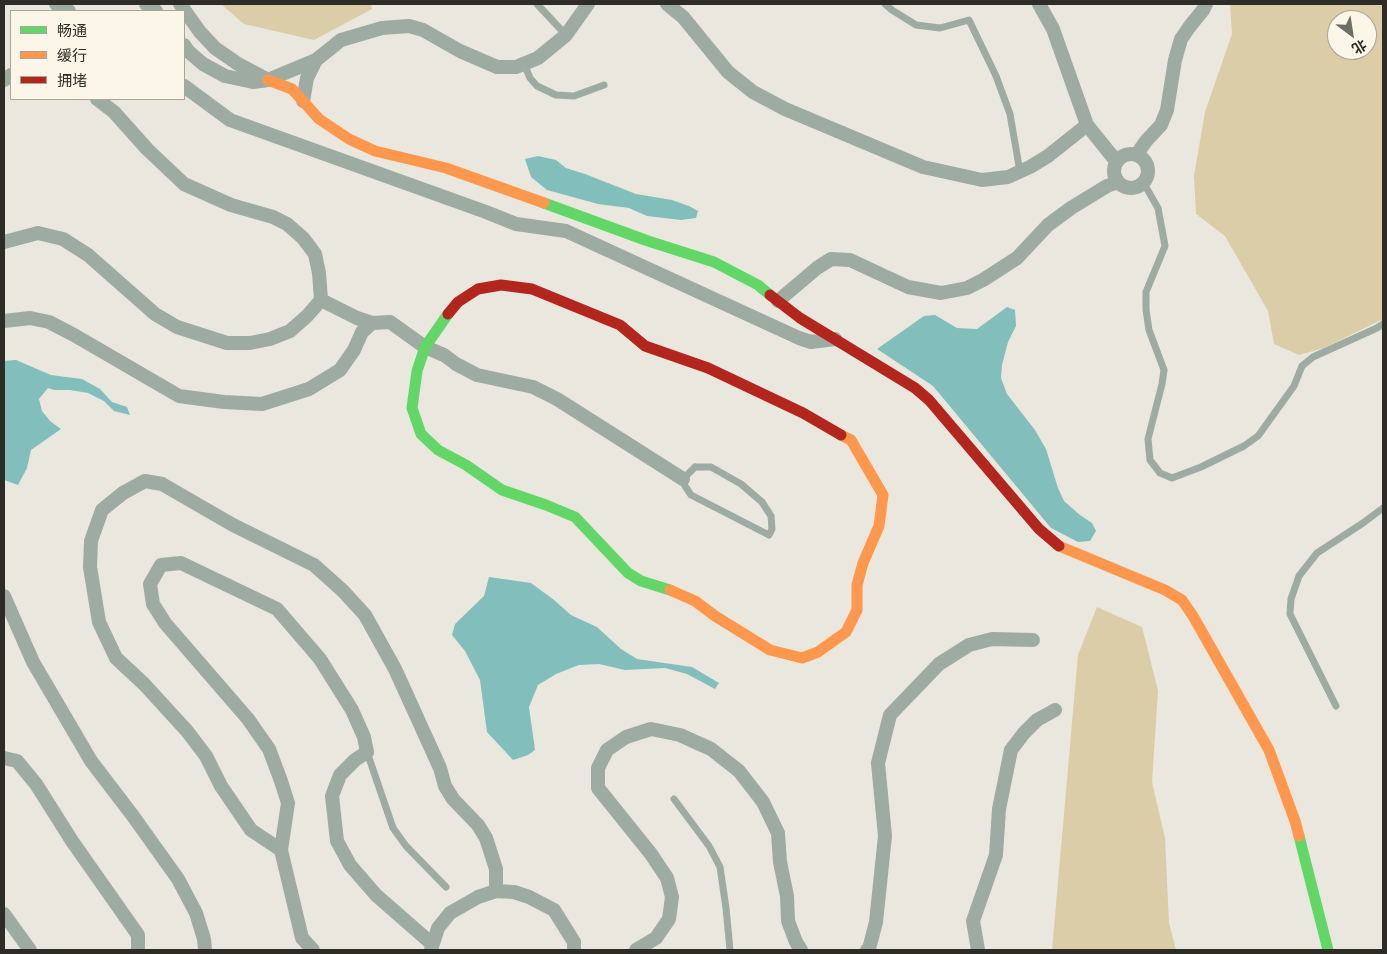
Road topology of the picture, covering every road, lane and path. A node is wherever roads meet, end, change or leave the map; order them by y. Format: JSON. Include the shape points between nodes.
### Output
{"nodes":[{"id":1,"x":56,"y":4,"type":"edge"},
{"id":2,"x":537,"y":4,"type":"edge"},
{"id":3,"x":588,"y":4,"type":"edge"},
{"id":4,"x":667,"y":4,"type":"edge"},
{"id":5,"x":885,"y":4,"type":"edge"},
{"id":6,"x":1039,"y":4,"type":"edge"},
{"id":7,"x":1206,"y":4,"type":"edge"},
{"id":8,"x":68,"y":10,"type":"edge"},
{"id":9,"x":185,"y":11,"type":"edge"},
{"id":10,"x":566,"y":36,"type":"junction"},
{"id":11,"x":185,"y":46,"type":"edge"},
{"id":12,"x":316,"y":60,"type":"junction"},
{"id":13,"x":524,"y":64,"type":"junction"},
{"id":14,"x":268,"y":80,"type":"junction"},
{"id":15,"x":604,"y":85,"type":"dead end"},
{"id":16,"x":185,"y":87,"type":"edge"},
{"id":17,"x":98,"y":100,"type":"edge"},
{"id":18,"x":303,"y":101,"type":"junction"},
{"id":19,"x":1087,"y":125,"type":"junction"},
{"id":20,"x":1137,"y":154,"type":"junction"},
{"id":21,"x":1116,"y":161,"type":"junction"},
{"id":22,"x":1020,"y":172,"type":"junction"},
{"id":23,"x":1118,"y":182,"type":"junction"},
{"id":24,"x":1143,"y":182,"type":"junction"},
{"id":25,"x":4,"y":242,"type":"edge"},
{"id":26,"x":321,"y":300,"type":"junction"},
{"id":27,"x":778,"y":301,"type":"junction"},
{"id":28,"x":4,"y":321,"type":"edge"},
{"id":29,"x":372,"y":323,"type":"junction"},
{"id":30,"x":1383,"y":324,"type":"edge"},
{"id":31,"x":835,"y":340,"type":"junction"},
{"id":32,"x":425,"y":346,"type":"junction"},
{"id":33,"x":683,"y":479,"type":"junction"},
{"id":34,"x":1383,"y":508,"type":"edge"},
{"id":35,"x":4,"y":602,"type":"edge"},
{"id":36,"x":1033,"y":640,"type":"dead end"},
{"id":37,"x":1336,"y":706,"type":"dead end"},
{"id":38,"x":1055,"y":710,"type":"dead end"},
{"id":39,"x":367,"y":752,"type":"junction"},
{"id":40,"x":4,"y":758,"type":"edge"},
{"id":41,"x":674,"y":799,"type":"dead end"},
{"id":42,"x":281,"y":850,"type":"junction"},
{"id":43,"x":446,"y":887,"type":"dead end"},
{"id":44,"x":496,"y":891,"type":"junction"},
{"id":45,"x":4,"y":914,"type":"edge"},
{"id":46,"x":431,"y":947,"type":"edge"},
{"id":47,"x":30,"y":950,"type":"edge"},
{"id":48,"x":138,"y":950,"type":"edge"},
{"id":49,"x":205,"y":950,"type":"edge"},
{"id":50,"x":313,"y":950,"type":"edge"},
{"id":51,"x":574,"y":950,"type":"edge"},
{"id":52,"x":636,"y":950,"type":"edge"},
{"id":53,"x":730,"y":950,"type":"edge"},
{"id":54,"x":801,"y":950,"type":"edge"},
{"id":55,"x":867,"y":950,"type":"edge"},
{"id":56,"x":978,"y":950,"type":"edge"},
{"id":57,"x":1328,"y":950,"type":"edge"}],
"edges":[{"from":1,"to":8,"type":"street"},
{"from":2,"to":10,"type":"lane"},
{"from":3,"to":10,"type":"street"},
{"from":4,"to":22,"type":"street","via":[[683,17],[728,72],[753,92],[785,109],[923,167],[982,180]]},
{"from":5,"to":22,"type":"lane","via":[[916,25],[940,28],[969,20],[1010,114]]},
{"from":6,"to":19,"type":"street","via":[[1053,29]]},
{"from":7,"to":20,"type":"street","via":[[1181,39],[1161,125]]},
{"from":9,"to":14,"type":"street","via":[[215,48]]},
{"from":10,"to":13,"type":"street","via":[[538,58]]},
{"from":11,"to":14,"type":"street","via":[[203,64],[224,76],[253,82]]},
{"from":12,"to":13,"type":"street","via":[[341,40],[382,28],[408,26],[423,30],[497,67]]},
{"from":12,"to":14,"type":"street"},
{"from":12,"to":18,"type":"street"},
{"from":13,"to":15,"type":"lane","via":[[537,86],[556,95],[574,96]]},
{"from":14,"to":18,"type":"street","via":[[292,89]]},
{"from":16,"to":31,"type":"street","via":[[230,120],[516,224],[566,231],[799,338],[811,342]]},
{"from":17,"to":26,"type":"street","via":[[184,184],[231,205],[273,217],[303,238],[315,254]]},
{"from":18,"to":27,"type":"street","via":[[319,119],[375,151],[446,168],[714,262],[758,285]]},
{"from":19,"to":21,"type":"street"},
{"from":19,"to":22,"type":"street","via":[[1048,156]]},
{"from":20,"to":21,"type":"street","via":[[1125,154]]},
{"from":20,"to":24,"type":"street","via":[[1148,166]]},
{"from":21,"to":23,"type":"street","via":[[1113,172]]},
{"from":23,"to":24,"type":"street","via":[[1128,188]]},
{"from":23,"to":27,"type":"street","via":[[1071,208],[1048,225],[1017,258],[967,288],[941,293],[908,288],[850,260],[831,259]]},
{"from":24,"to":30,"type":"lane","via":[[1158,208],[1165,246],[1146,292],[1149,330],[1164,370],[1148,439],[1150,460],[1160,473],[1172,478],[1244,446],[1258,436],[1294,386],[1302,366],[1313,357]]},
{"from":25,"to":26,"type":"street","via":[[38,233],[63,239],[88,256],[155,314],[177,327],[227,343],[250,343],[290,331]]},
{"from":26,"to":29,"type":"street"},
{"from":27,"to":31,"type":"street"},
{"from":28,"to":29,"type":"street","via":[[30,318],[49,322],[178,396],[262,404],[309,388],[340,370],[362,332]]},
{"from":29,"to":32,"type":"street","via":[[390,322]]},
{"from":31,"to":57,"type":"street","via":[[915,388],[929,400],[1039,529],[1060,546],[1182,600],[1269,750],[1294,821]]},
{"from":32,"to":32,"type":"street","via":[[458,302],[478,289],[501,285],[532,289],[620,325],[645,346],[708,368],[803,412],[851,440],[883,495],[879,526],[857,584],[857,610],[846,632],[818,652],[802,658],[770,650],[695,600],[641,582],[628,573],[575,517],[502,490],[438,450],[420,434],[412,408],[417,371]]},
{"from":32,"to":33,"type":"street","via":[[477,375],[532,387],[557,399]]},
{"from":33,"to":33,"type":"lane","via":[[695,467],[711,467],[741,484],[762,502],[771,516],[769,535],[691,495]]},
{"from":34,"to":37,"type":"lane","via":[[1317,553],[1299,576],[1291,599],[1290,614]]},
{"from":35,"to":49,"type":"street","via":[[33,662],[91,761],[178,879],[196,913]]},
{"from":36,"to":55,"type":"street","via":[[992,639],[969,645],[939,664],[890,715],[878,763],[885,836],[876,922]]},
{"from":38,"to":56,"type":"street","via":[[1037,720],[1011,750],[999,809],[996,855],[973,921]]},
{"from":39,"to":42,"type":"street","via":[[352,710],[320,659],[277,609],[181,563],[161,565],[150,584],[154,604],[165,623],[248,719],[269,749],[288,803]]},
{"from":39,"to":43,"type":"lane","via":[[393,828]]},
{"from":39,"to":46,"type":"street","via":[[340,775],[332,796],[337,841],[350,864],[376,895]]},
{"from":40,"to":48,"type":"street","via":[[17,761],[36,784],[138,935]]},
{"from":41,"to":53,"type":"lane","via":[[709,846],[720,867]]},
{"from":42,"to":44,"type":"street","via":[[252,830],[220,786],[206,756],[187,731],[116,658],[99,622],[90,567],[91,540],[102,510],[145,481],[162,484],[233,525],[314,565],[365,615],[395,669],[445,786],[486,838],[496,869]]},
{"from":42,"to":50,"type":"street","via":[[302,938]]},
{"from":44,"to":46,"type":"street","via":[[450,913],[438,928]]},
{"from":44,"to":51,"type":"street","via":[[530,897],[554,910],[574,942]]},
{"from":45,"to":47,"type":"street"},
{"from":52,"to":54,"type":"street","via":[[656,938],[668,919],[672,897],[667,878],[651,854],[598,788],[598,768],[607,750],[626,737],[651,728],[680,735],[711,749],[739,770],[763,802],[778,833],[788,921]]}]}
